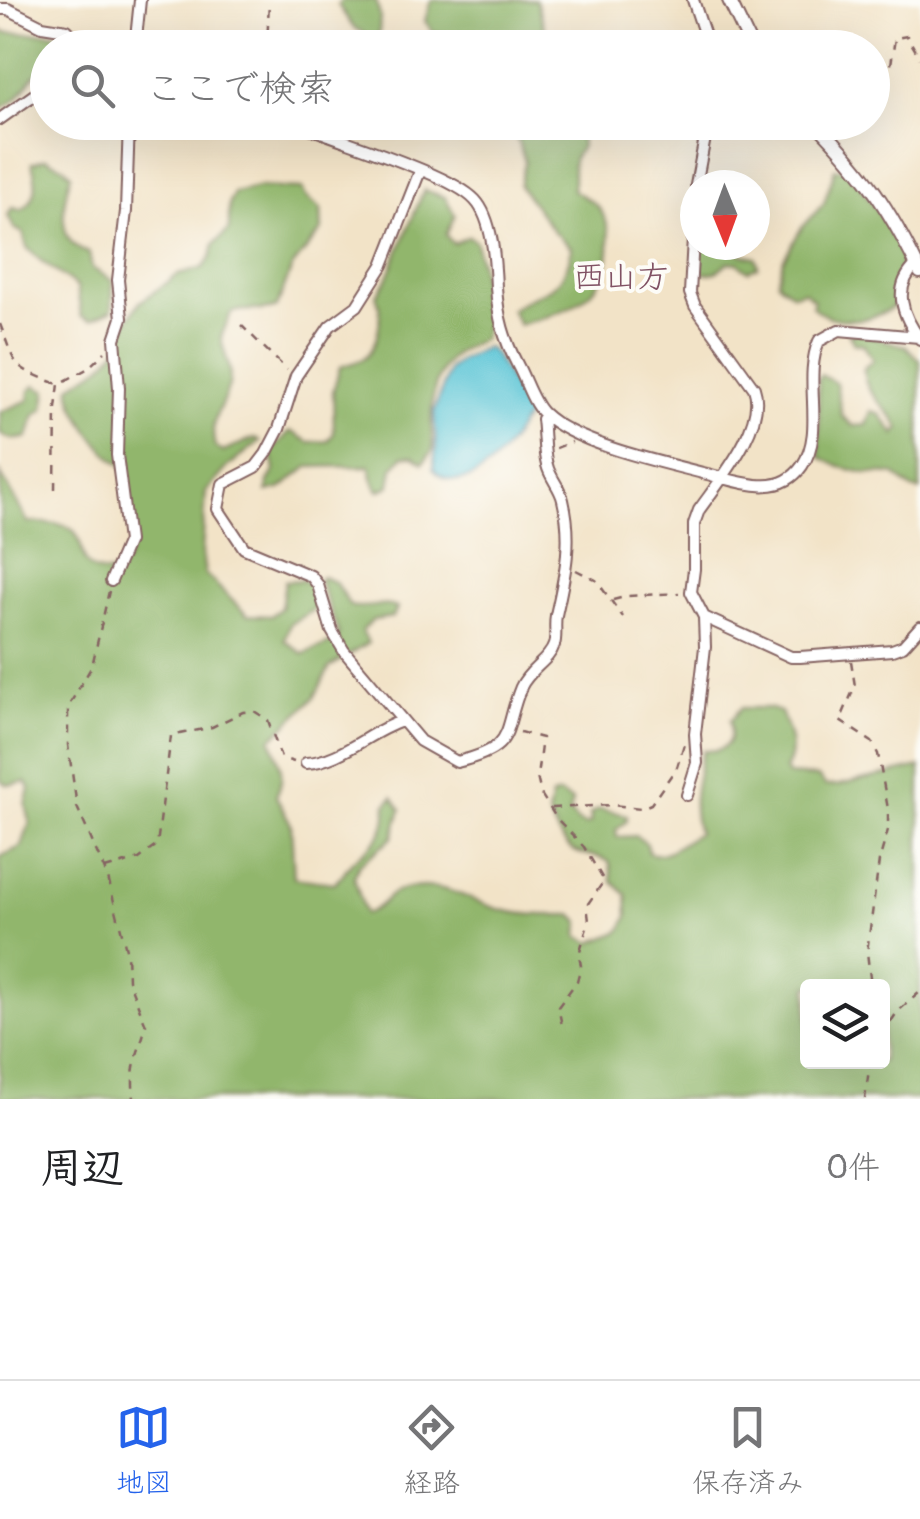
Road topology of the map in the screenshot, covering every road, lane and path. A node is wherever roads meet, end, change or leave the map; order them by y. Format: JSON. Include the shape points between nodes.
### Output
{"nodes":[{"id":1,"x":140,"y":0,"type":"edge"},
{"id":2,"x":269,"y":0,"type":"edge"},
{"id":3,"x":693,"y":0,"type":"edge"},
{"id":4,"x":729,"y":0,"type":"edge"},
{"id":5,"x":0,"y":9,"type":"edge"},
{"id":6,"x":67,"y":30,"type":"edge"},
{"id":7,"x":135,"y":30,"type":"edge"},
{"id":8,"x":268,"y":30,"type":"edge"},
{"id":9,"x":703,"y":30,"type":"edge"},
{"id":10,"x":743,"y":30,"type":"edge"},
{"id":11,"x":920,"y":58,"type":"edge"},
{"id":12,"x":890,"y":71,"type":"edge"},
{"id":13,"x":30,"y":98,"type":"edge"},
{"id":14,"x":0,"y":119,"type":"edge"},
{"id":15,"x":128,"y":140,"type":"edge"},
{"id":16,"x":341,"y":140,"type":"edge"},
{"id":17,"x":705,"y":140,"type":"edge"},
{"id":18,"x":831,"y":140,"type":"edge"},
{"id":19,"x":699,"y":170,"type":"edge"},
{"id":20,"x":420,"y":171,"type":"junction"},
{"id":21,"x":692,"y":260,"type":"edge"},
{"id":22,"x":918,"y":269,"type":"edge"},
{"id":23,"x":0,"y":324,"type":"edge"},
{"id":24,"x":241,"y":326,"type":"dead end"},
{"id":25,"x":919,"y":338,"type":"edge"},
{"id":26,"x":115,"y":339,"type":"junction"},
{"id":27,"x":296,"y":376,"type":"junction"},
{"id":28,"x":59,"y":384,"type":"junction"},
{"id":29,"x":540,"y":408,"type":"junction"},
{"id":30,"x":582,"y":437,"type":"junction"},
{"id":31,"x":545,"y":452,"type":"junction"},
{"id":32,"x":722,"y":478,"type":"junction"},
{"id":33,"x":55,"y":489,"type":"dead end"},
{"id":34,"x":569,"y":564,"type":"junction"},
{"id":35,"x":111,"y":581,"type":"joint"},
{"id":36,"x":690,"y":592,"type":"junction"},
{"id":37,"x":612,"y":600,"type":"junction"},
{"id":38,"x":624,"y":617,"type":"dead end"},
{"id":39,"x":704,"y":617,"type":"junction"},
{"id":40,"x":920,"y":627,"type":"edge"},
{"id":41,"x":848,"y":653,"type":"junction"},
{"id":42,"x":402,"y":720,"type":"junction"},
{"id":43,"x":510,"y":730,"type":"junction"},
{"id":44,"x":685,"y":740,"type":"dead end"},
{"id":45,"x":306,"y":763,"type":"joint"},
{"id":46,"x":687,"y":795,"type":"dead end"},
{"id":47,"x":549,"y":808,"type":"junction"},
{"id":48,"x":106,"y":869,"type":"junction"},
{"id":49,"x":870,"y":979,"type":"edge"},
{"id":50,"x":920,"y":992,"type":"edge"},
{"id":51,"x":890,"y":1023,"type":"edge"},
{"id":52,"x":563,"y":1030,"type":"dead end"},
{"id":53,"x":869,"y":1069,"type":"edge"},
{"id":54,"x":134,"y":1099,"type":"edge"},
{"id":55,"x":864,"y":1099,"type":"edge"}],
"edges":[{"from":1,"to":7,"type":"street"},
{"from":2,"to":8,"type":"path"},
{"from":3,"to":9,"type":"street"},
{"from":4,"to":10,"type":"main road"},
{"from":5,"to":6,"type":"street"},
{"from":11,"to":12,"type":"path","via":[[907,36],[895,38]]},
{"from":13,"to":14,"type":"street"},
{"from":15,"to":26,"type":"street","via":[[118,280],[122,318]]},
{"from":16,"to":20,"type":"street"},
{"from":17,"to":19,"type":"street"},
{"from":18,"to":22,"type":"main road","via":[[888,208]]},
{"from":20,"to":27,"type":"street","via":[[383,264],[357,306],[330,326]]},
{"from":20,"to":29,"type":"street","via":[[463,190],[484,212],[504,339]]},
{"from":21,"to":32,"type":"street","via":[[695,306],[758,399],[750,429]]},
{"from":22,"to":25,"type":"street","via":[[905,279],[901,304]]},
{"from":23,"to":28,"type":"path","via":[[18,367]]},
{"from":24,"to":27,"type":"path"},
{"from":25,"to":32,"type":"street","via":[[860,330],[826,335],[812,363],[805,462],[792,478],[772,486]]},
{"from":26,"to":28,"type":"path","via":[[87,369]]},
{"from":26,"to":35,"type":"street","via":[[117,455],[128,541]]},
{"from":27,"to":42,"type":"street","via":[[266,454],[223,484],[218,508],[244,548],[318,584],[344,651]]},
{"from":28,"to":33,"type":"path"},
{"from":29,"to":30,"type":"street"},
{"from":29,"to":31,"type":"street"},
{"from":30,"to":31,"type":"path"},
{"from":30,"to":32,"type":"street"},
{"from":31,"to":34,"type":"street","via":[[564,503]]},
{"from":32,"to":36,"type":"street","via":[[694,524]]},
{"from":34,"to":37,"type":"path","via":[[596,580]]},
{"from":34,"to":43,"type":"street","via":[[553,647],[529,671]]},
{"from":35,"to":48,"type":"path","via":[[92,666],[68,707],[77,807]]},
{"from":36,"to":37,"type":"path"},
{"from":36,"to":39,"type":"street"},
{"from":37,"to":38,"type":"path"},
{"from":39,"to":41,"type":"street","via":[[791,657]]},
{"from":39,"to":46,"type":"street","via":[[697,763]]},
{"from":40,"to":41,"type":"street","via":[[892,650]]},
{"from":41,"to":49,"type":"path","via":[[856,686],[840,721],[872,742],[888,809],[867,952]]},
{"from":42,"to":43,"type":"street","via":[[431,750],[457,762],[502,743]]},
{"from":42,"to":45,"type":"street","via":[[326,760]]},
{"from":43,"to":47,"type":"path","via":[[542,738],[538,785]]},
{"from":44,"to":47,"type":"path","via":[[677,767],[651,804]]},
{"from":45,"to":48,"type":"path","via":[[281,758],[268,720],[254,711],[172,736],[157,845],[139,859]]},
{"from":47,"to":52,"type":"path","via":[[604,881],[587,905],[576,981],[558,1007]]},
{"from":48,"to":54,"type":"path","via":[[128,980],[146,1025],[134,1056]]},
{"from":50,"to":51,"type":"path"},
{"from":53,"to":55,"type":"path"}]}
